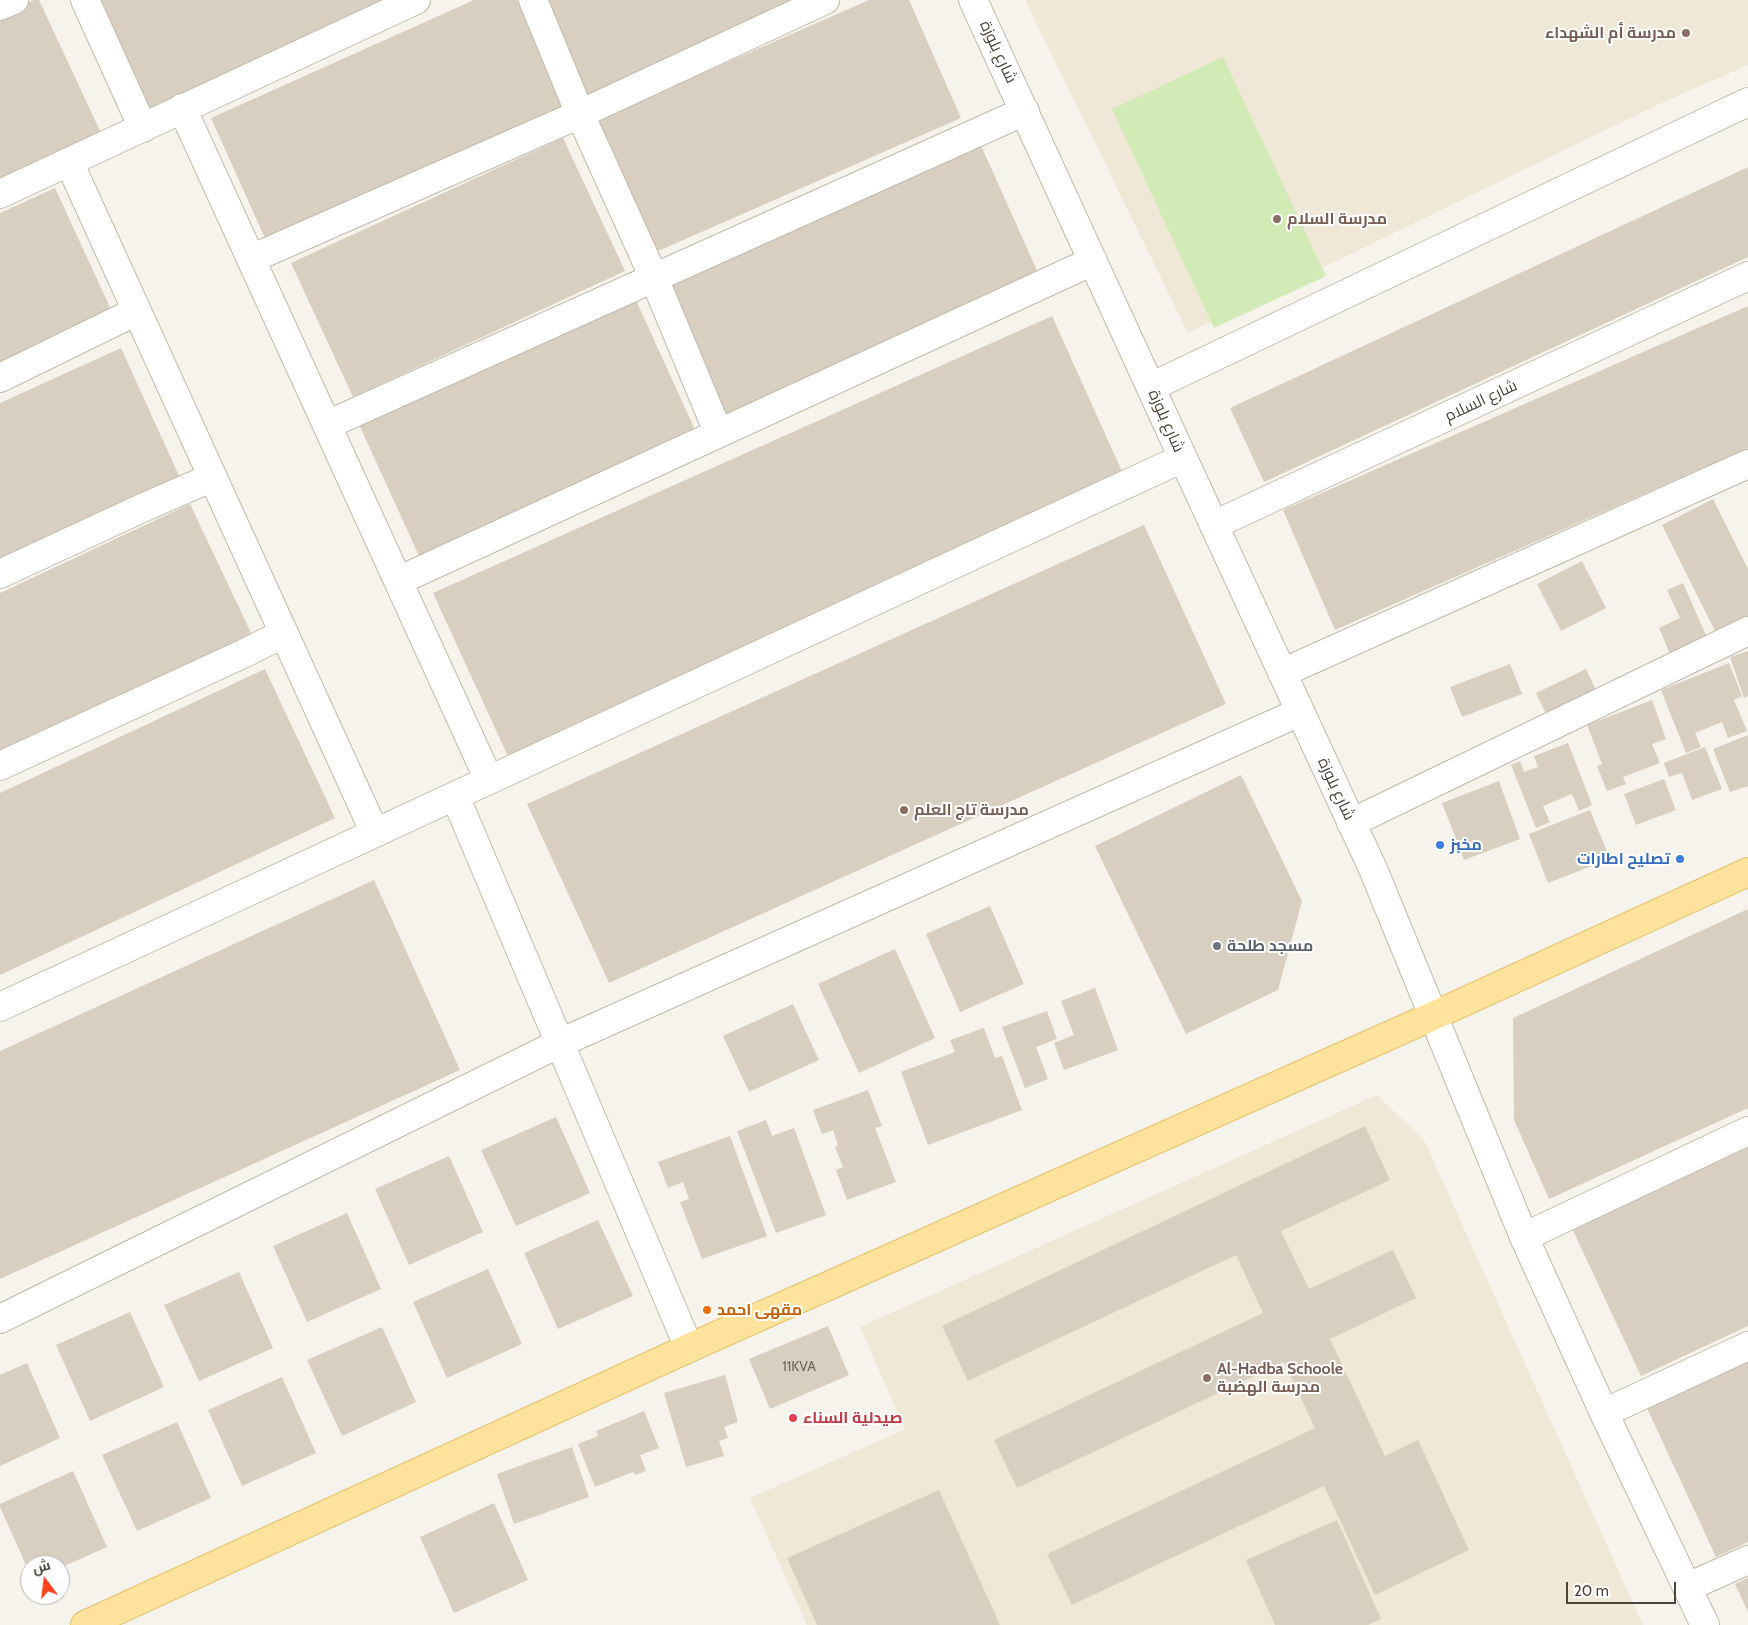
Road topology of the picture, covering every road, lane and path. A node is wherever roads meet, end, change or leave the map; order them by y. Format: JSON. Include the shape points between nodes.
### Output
{"nodes":[{"id":1,"x":14,"y":0,"type":"edge"},
{"id":2,"x":85,"y":0,"type":"edge"},
{"id":3,"x":416,"y":0,"type":"edge"},
{"id":4,"x":534,"y":0,"type":"edge"},
{"id":5,"x":825,"y":0,"type":"edge"},
{"id":6,"x":973,"y":0,"type":"edge"},
{"id":7,"x":0,"y":6,"type":"edge"},
{"id":8,"x":1748,"y":102,"type":"edge"},
{"id":9,"x":182,"y":108,"type":"junction"},
{"id":10,"x":1025,"y":111,"type":"junction"},
{"id":11,"x":580,"y":114,"type":"junction"},
{"id":12,"x":144,"y":128,"type":"junction"},
{"id":13,"x":69,"y":162,"type":"junction"},
{"id":14,"x":0,"y":194,"type":"edge"},
{"id":15,"x":251,"y":259,"type":"junction"},
{"id":16,"x":1093,"y":261,"type":"junction"},
{"id":17,"x":1748,"y":276,"type":"edge"},
{"id":18,"x":654,"y":278,"type":"junction"},
{"id":19,"x":137,"y":311,"type":"junction"},
{"id":20,"x":0,"y":378,"type":"edge"},
{"id":21,"x":1151,"y":386,"type":"junction"},
{"id":22,"x":327,"y":425,"type":"junction"},
{"id":23,"x":718,"y":432,"type":"junction"},
{"id":24,"x":1183,"y":458,"type":"junction"},
{"id":25,"x":1748,"y":464,"type":"edge"},
{"id":26,"x":213,"y":477,"type":"junction"},
{"id":27,"x":1214,"y":525,"type":"junction"},
{"id":28,"x":0,"y":574,"type":"edge"},
{"id":29,"x":398,"y":581,"type":"junction"},
{"id":30,"x":1748,"y":631,"type":"edge"},
{"id":31,"x":284,"y":633,"type":"junction"},
{"id":32,"x":1282,"y":673,"type":"junction"},
{"id":33,"x":1300,"y":712,"type":"junction"},
{"id":34,"x":0,"y":766,"type":"edge"},
{"id":35,"x":488,"y":780,"type":"junction"},
{"id":36,"x":455,"y":796,"type":"junction"},
{"id":37,"x":1355,"y":832,"type":"junction"},
{"id":38,"x":375,"y":833,"type":"junction"},
{"id":39,"x":1748,"y":872,"type":"edge"},
{"id":40,"x":0,"y":1007,"type":"edge"},
{"id":41,"x":1433,"y":1016,"type":"junction"},
{"id":42,"x":560,"y":1043,"type":"junction"},
{"id":43,"x":1748,"y":1131,"type":"edge"},
{"id":44,"x":1524,"y":1237,"type":"junction"},
{"id":45,"x":0,"y":1319,"type":"edge"},
{"id":46,"x":1748,"y":1346,"type":"edge"},
{"id":47,"x":689,"y":1348,"type":"junction"},
{"id":48,"x":1604,"y":1413,"type":"junction"},
{"id":49,"x":1748,"y":1560,"type":"edge"},
{"id":50,"x":1688,"y":1587,"type":"junction"},
{"id":51,"x":85,"y":1625,"type":"edge"},
{"id":52,"x":1705,"y":1625,"type":"edge"}],
"edges":[{"from":1,"to":7,"type":"street"},
{"from":2,"to":12,"type":"street"},
{"from":3,"to":9,"type":"street"},
{"from":4,"to":11,"type":"street"},
{"from":5,"to":11,"type":"street"},
{"from":6,"to":10,"type":"street","name":"شارع بلوزة"},
{"from":8,"to":21,"type":"street"},
{"from":9,"to":12,"type":"street"},
{"from":9,"to":15,"type":"street"},
{"from":10,"to":16,"type":"street","name":"شارع بلوزة"},
{"from":10,"to":18,"type":"street"},
{"from":11,"to":15,"type":"street"},
{"from":11,"to":18,"type":"street"},
{"from":12,"to":13,"type":"street"},
{"from":13,"to":14,"type":"street"},
{"from":13,"to":19,"type":"street"},
{"from":15,"to":22,"type":"street"},
{"from":16,"to":21,"type":"street","name":"شارع بلوزة"},
{"from":16,"to":23,"type":"street"},
{"from":17,"to":27,"type":"street","name":"شارع السلام"},
{"from":18,"to":22,"type":"street"},
{"from":18,"to":23,"type":"street"},
{"from":19,"to":20,"type":"street"},
{"from":19,"to":26,"type":"street"},
{"from":21,"to":24,"type":"street","name":"شارع بلوزة"},
{"from":22,"to":29,"type":"street"},
{"from":23,"to":29,"type":"street"},
{"from":24,"to":27,"type":"street","name":"شارع بلوزة"},
{"from":24,"to":35,"type":"street"},
{"from":25,"to":32,"type":"street"},
{"from":26,"to":28,"type":"street"},
{"from":26,"to":31,"type":"street"},
{"from":27,"to":32,"type":"street","name":"شارع بلوزة"},
{"from":29,"to":35,"type":"street"},
{"from":30,"to":37,"type":"street"},
{"from":31,"to":34,"type":"street"},
{"from":31,"to":38,"type":"street"},
{"from":32,"to":33,"type":"street","name":"شارع بلوزة"},
{"from":33,"to":37,"type":"street","name":"شارع بلوزة"},
{"from":33,"to":42,"type":"street"},
{"from":35,"to":36,"type":"street"},
{"from":36,"to":38,"type":"street"},
{"from":36,"to":42,"type":"street"},
{"from":37,"to":41,"type":"street","name":"شارع بلوزة","via":[[1373,868]]},
{"from":38,"to":40,"type":"street"},
{"from":39,"to":41,"type":"main road"},
{"from":41,"to":44,"type":"street","name":"شارع بلوزة"},
{"from":41,"to":47,"type":"main road"},
{"from":42,"to":45,"type":"street"},
{"from":42,"to":47,"type":"street"},
{"from":43,"to":44,"type":"street"},
{"from":44,"to":48,"type":"street","name":"شارع بلوزة"},
{"from":46,"to":48,"type":"street"},
{"from":47,"to":51,"type":"main road"},
{"from":48,"to":50,"type":"street","name":"شارع بلوزة"},
{"from":49,"to":50,"type":"street"},
{"from":50,"to":52,"type":"street","name":"شارع بلوزة"}]}
